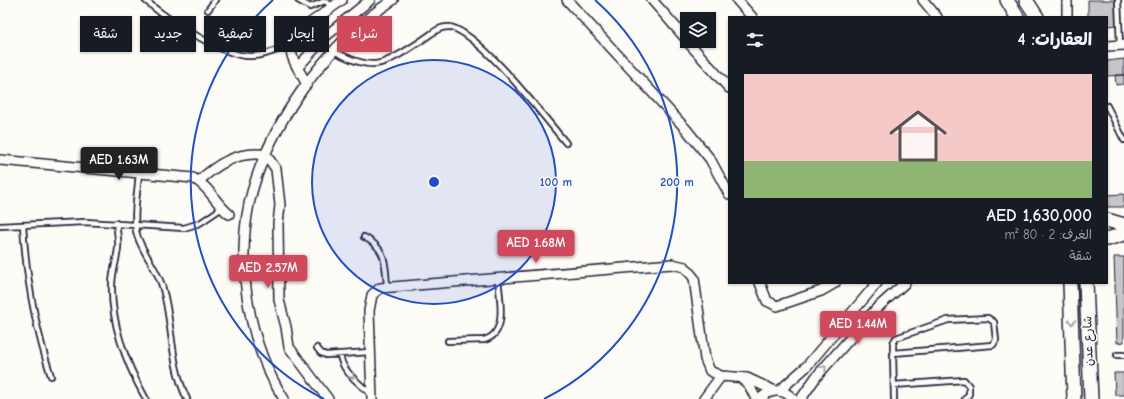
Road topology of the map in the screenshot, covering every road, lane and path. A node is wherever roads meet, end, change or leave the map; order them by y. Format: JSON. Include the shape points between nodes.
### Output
{"nodes":[{"id":1,"x":145,"y":0,"type":"edge"},
{"id":2,"x":215,"y":0,"type":"edge"},
{"id":3,"x":298,"y":0,"type":"edge"},
{"id":4,"x":342,"y":0,"type":"edge"},
{"id":5,"x":370,"y":0,"type":"edge"},
{"id":6,"x":393,"y":0,"type":"edge"},
{"id":7,"x":567,"y":0,"type":"edge"},
{"id":8,"x":652,"y":0,"type":"edge"},
{"id":9,"x":737,"y":0,"type":"edge"},
{"id":10,"x":923,"y":0,"type":"edge"},
{"id":11,"x":1007,"y":0,"type":"edge"},
{"id":12,"x":1026,"y":0,"type":"edge"},
{"id":13,"x":1066,"y":0,"type":"edge"},
{"id":14,"x":1118,"y":0,"type":"edge"},
{"id":15,"x":333,"y":7,"type":"junction"},
{"id":16,"x":208,"y":10,"type":"dead end"},
{"id":17,"x":320,"y":16,"type":"edge"},
{"id":18,"x":751,"y":16,"type":"edge"},
{"id":19,"x":936,"y":16,"type":"edge"},
{"id":20,"x":1016,"y":16,"type":"edge"},
{"id":21,"x":1035,"y":16,"type":"edge"},
{"id":22,"x":1067,"y":16,"type":"edge"},
{"id":23,"x":680,"y":33,"type":"edge"},
{"id":24,"x":1108,"y":46,"type":"edge"},
{"id":25,"x":1122,"y":46,"type":"edge"},
{"id":26,"x":693,"y":48,"type":"edge"},
{"id":27,"x":274,"y":50,"type":"edge"},
{"id":28,"x":334,"y":51,"type":"junction"},
{"id":29,"x":291,"y":52,"type":"edge"},
{"id":30,"x":298,"y":67,"type":"junction"},
{"id":31,"x":307,"y":84,"type":"junction"},
{"id":32,"x":728,"y":87,"type":"edge"},
{"id":33,"x":1108,"y":108,"type":"edge"},
{"id":34,"x":1124,"y":140,"type":"edge"},
{"id":35,"x":566,"y":143,"type":"dead end"},
{"id":36,"x":266,"y":155,"type":"junction"},
{"id":37,"x":0,"y":160,"type":"edge"},
{"id":38,"x":139,"y":172,"type":"junction"},
{"id":39,"x":199,"y":181,"type":"junction"},
{"id":40,"x":728,"y":192,"type":"edge"},
{"id":41,"x":222,"y":208,"type":"junction"},
{"id":42,"x":229,"y":214,"type":"dead end"},
{"id":43,"x":1108,"y":220,"type":"edge"},
{"id":44,"x":116,"y":223,"type":"junction"},
{"id":45,"x":23,"y":225,"type":"junction"},
{"id":46,"x":136,"y":225,"type":"junction"},
{"id":47,"x":1124,"y":225,"type":"edge"},
{"id":48,"x":0,"y":226,"type":"edge"},
{"id":49,"x":1124,"y":234,"type":"edge"},
{"id":50,"x":364,"y":237,"type":"dead end"},
{"id":51,"x":1108,"y":239,"type":"edge"},
{"id":52,"x":498,"y":278,"type":"junction"},
{"id":53,"x":760,"y":284,"type":"edge"},
{"id":54,"x":832,"y":284,"type":"edge"},
{"id":55,"x":876,"y":284,"type":"edge"},
{"id":56,"x":904,"y":284,"type":"edge"},
{"id":57,"x":1070,"y":284,"type":"edge"},
{"id":58,"x":1086,"y":284,"type":"edge"},
{"id":59,"x":387,"y":286,"type":"junction"},
{"id":60,"x":821,"y":287,"type":"edge"},
{"id":61,"x":448,"y":341,"type":"dead end"},
{"id":62,"x":317,"y":348,"type":"dead end"},
{"id":63,"x":370,"y":352,"type":"junction"},
{"id":64,"x":893,"y":353,"type":"junction"},
{"id":65,"x":340,"y":354,"type":"junction"},
{"id":66,"x":1117,"y":355,"type":"dead end"},
{"id":67,"x":1124,"y":355,"type":"edge"},
{"id":68,"x":50,"y":376,"type":"dead end"},
{"id":69,"x":721,"y":376,"type":"junction"},
{"id":70,"x":739,"y":377,"type":"junction"},
{"id":71,"x":894,"y":384,"type":"junction"},
{"id":72,"x":777,"y":391,"type":"junction"},
{"id":73,"x":372,"y":397,"type":"edge"},
{"id":74,"x":146,"y":399,"type":"edge"},
{"id":75,"x":187,"y":399,"type":"edge"},
{"id":76,"x":284,"y":399,"type":"edge"},
{"id":77,"x":328,"y":399,"type":"edge"},
{"id":78,"x":704,"y":399,"type":"edge"},
{"id":79,"x":756,"y":399,"type":"edge"},
{"id":80,"x":760,"y":399,"type":"edge"},
{"id":81,"x":793,"y":399,"type":"edge"},
{"id":82,"x":801,"y":399,"type":"edge"},
{"id":83,"x":894,"y":399,"type":"edge"},
{"id":84,"x":965,"y":399,"type":"edge"},
{"id":85,"x":1074,"y":399,"type":"edge"},
{"id":86,"x":1091,"y":399,"type":"edge"}],
"edges":[{"from":1,"to":27,"type":"lane","via":[[219,48],[234,54],[257,56]]},
{"from":2,"to":16,"type":"lane"},
{"from":3,"to":15,"type":"lane","via":[[310,7],[325,1]]},
{"from":4,"to":15,"type":"street"},
{"from":5,"to":30,"type":"street","via":[[326,36]]},
{"from":6,"to":28,"type":"street","via":[[372,15]]},
{"from":7,"to":40,"type":"street","via":[[686,129],[710,159]]},
{"from":8,"to":23,"type":"street"},
{"from":9,"to":18,"type":"street"},
{"from":10,"to":19,"type":"street"},
{"from":11,"to":20,"type":"street"},
{"from":12,"to":21,"type":"street"},
{"from":13,"to":22,"type":"street"},
{"from":14,"to":25,"type":"lane"},
{"from":15,"to":17,"type":"street"},
{"from":24,"to":25,"type":"street"},
{"from":26,"to":32,"type":"street"},
{"from":28,"to":31,"type":"street"},
{"from":28,"to":35,"type":"lane","via":[[366,63],[380,63],[437,29],[455,29],[492,58]]},
{"from":29,"to":30,"type":"street"},
{"from":30,"to":31,"type":"street"},
{"from":31,"to":36,"type":"street","via":[[283,121]]},
{"from":33,"to":34,"type":"lane"},
{"from":36,"to":39,"type":"street","via":[[238,155],[217,166]]},
{"from":36,"to":76,"type":"street","via":[[253,189],[247,220],[246,281],[257,345]]},
{"from":36,"to":77,"type":"street","via":[[276,169],[280,205],[279,300],[289,347]]},
{"from":37,"to":38,"type":"street"},
{"from":38,"to":39,"type":"street","via":[[187,177]]},
{"from":38,"to":46,"type":"lane"},
{"from":39,"to":41,"type":"street"},
{"from":41,"to":42,"type":"street"},
{"from":41,"to":46,"type":"lane","via":[[190,227]]},
{"from":43,"to":47,"type":"street"},
{"from":44,"to":45,"type":"lane"},
{"from":44,"to":46,"type":"lane"},
{"from":44,"to":74,"type":"lane","via":[[118,247],[112,284],[113,306],[129,364]]},
{"from":45,"to":48,"type":"lane"},
{"from":45,"to":68,"type":"lane","via":[[29,291]]},
{"from":46,"to":75,"type":"lane","via":[[139,240],[163,288],[175,363]]},
{"from":49,"to":51,"type":"street"},
{"from":50,"to":59,"type":"lane","via":[[374,242],[383,254]]},
{"from":52,"to":59,"type":"street"},
{"from":52,"to":61,"type":"lane","via":[[500,319],[496,332],[484,340]]},
{"from":52,"to":69,"type":"street","via":[[681,265],[692,273],[695,282],[707,366],[710,371]]},
{"from":53,"to":60,"type":"street","via":[[767,301],[777,306]]},
{"from":54,"to":60,"type":"street"},
{"from":55,"to":72,"type":"street","via":[[806,367]]},
{"from":82,"to":56,"type":"street","one_way":true,"via":[[816,377],[876,309]]},
{"from":57,"to":85,"type":"street","name":"شارع عدن","one_way":true},
{"from":58,"to":86,"type":"street","name":"شارع عدن"},
{"from":59,"to":63,"type":"street","via":[[377,290],[370,299]]},
{"from":62,"to":65,"type":"lane","via":[[323,354]]},
{"from":63,"to":65,"type":"lane"},
{"from":63,"to":73,"type":"street"},
{"from":64,"to":64,"type":"lane","via":[[896,338],[942,321],[988,318],[994,322],[996,340],[993,345]]},
{"from":64,"to":71,"type":"lane"},
{"from":65,"to":73,"type":"lane","one_way":true,"via":[[345,370]]},
{"from":66,"to":67,"type":"lane"},
{"from":69,"to":70,"type":"street"},
{"from":69,"to":78,"type":"street"},
{"from":70,"to":72,"type":"street"},
{"from":70,"to":79,"type":"street","via":[[749,385]]},
{"from":71,"to":83,"type":"lane"},
{"from":71,"to":84,"type":"lane","via":[[964,380],[969,386],[969,394]]},
{"from":72,"to":80,"type":"street","via":[[767,393]]},
{"from":72,"to":81,"type":"street"}]}
